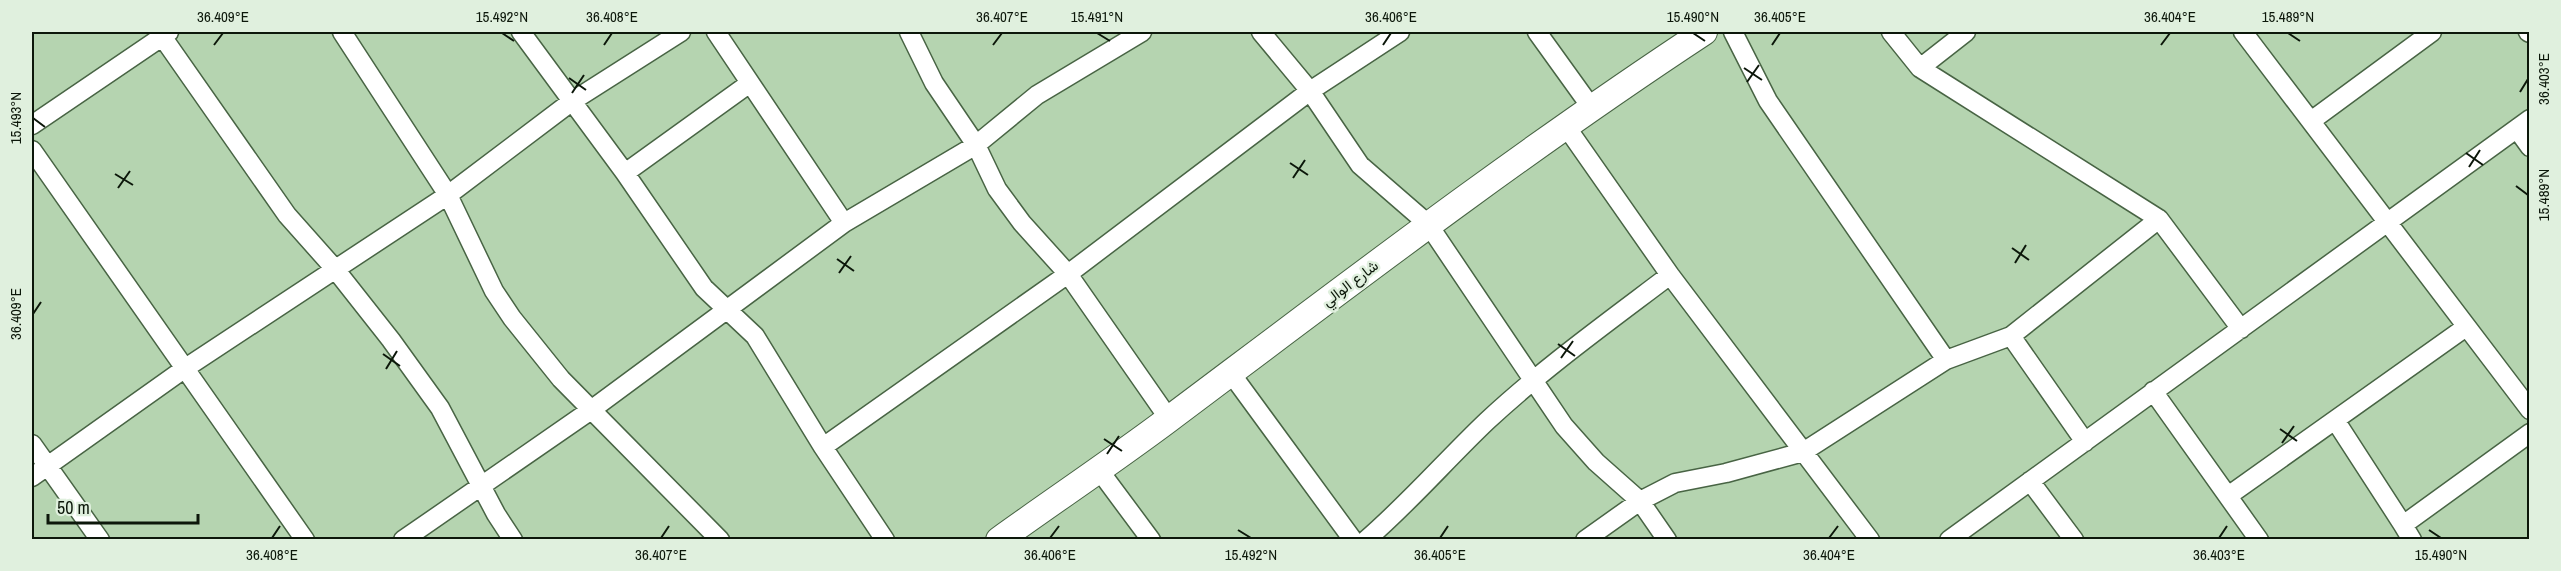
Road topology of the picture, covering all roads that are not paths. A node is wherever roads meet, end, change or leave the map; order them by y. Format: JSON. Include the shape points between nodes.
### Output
{"nodes":[{"id":1,"x":342,"y":32,"type":"edge"},
{"id":2,"x":521,"y":32,"type":"edge"},
{"id":3,"x":716,"y":32,"type":"edge"},
{"id":4,"x":909,"y":32,"type":"edge"},
{"id":5,"x":1142,"y":32,"type":"edge"},
{"id":6,"x":1262,"y":32,"type":"edge"},
{"id":7,"x":1400,"y":32,"type":"edge"},
{"id":8,"x":1538,"y":32,"type":"edge"},
{"id":9,"x":1704,"y":32,"type":"edge"},
{"id":10,"x":1733,"y":32,"type":"edge"},
{"id":11,"x":1891,"y":32,"type":"edge"},
{"id":12,"x":1966,"y":32,"type":"edge"},
{"id":13,"x":2243,"y":32,"type":"edge"},
{"id":14,"x":2432,"y":32,"type":"edge"},
{"id":15,"x":163,"y":33,"type":"edge"},
{"id":16,"x":674,"y":33,"type":"edge"},
{"id":17,"x":1920,"y":68,"type":"junction"},
{"id":18,"x":750,"y":83,"type":"junction"},
{"id":19,"x":1310,"y":91,"type":"junction"},
{"id":20,"x":571,"y":102,"type":"junction"},
{"id":21,"x":1591,"y":107,"type":"junction"},
{"id":22,"x":2311,"y":121,"type":"junction"},
{"id":23,"x":2523,"y":124,"type":"edge"},
{"id":24,"x":32,"y":125,"type":"edge"},
{"id":25,"x":1565,"y":125,"type":"junction"},
{"id":26,"x":976,"y":145,"type":"junction"},
{"id":27,"x":2529,"y":147,"type":"edge"},
{"id":28,"x":32,"y":150,"type":"edge"},
{"id":29,"x":625,"y":173,"type":"junction"},
{"id":30,"x":448,"y":195,"type":"junction"},
{"id":31,"x":2159,"y":219,"type":"junction"},
{"id":32,"x":843,"y":223,"type":"junction"},
{"id":33,"x":1428,"y":224,"type":"junction"},
{"id":34,"x":2387,"y":224,"type":"junction"},
{"id":35,"x":335,"y":269,"type":"junction"},
{"id":36,"x":1068,"y":274,"type":"junction"},
{"id":37,"x":1670,"y":275,"type":"junction"},
{"id":38,"x":727,"y":311,"type":"junction"},
{"id":39,"x":2466,"y":327,"type":"junction"},
{"id":40,"x":2241,"y":329,"type":"junction"},
{"id":41,"x":2011,"y":336,"type":"junction"},
{"id":42,"x":1946,"y":360,"type":"junction"},
{"id":43,"x":184,"y":369,"type":"junction"},
{"id":44,"x":1230,"y":372,"type":"junction"},
{"id":45,"x":1533,"y":381,"type":"junction"},
{"id":46,"x":2153,"y":391,"type":"junction"},
{"id":47,"x":591,"y":410,"type":"junction"},
{"id":48,"x":2529,"y":410,"type":"edge"},
{"id":49,"x":1169,"y":419,"type":"junction"},
{"id":50,"x":2335,"y":420,"type":"junction"},
{"id":51,"x":2529,"y":433,"type":"edge"},
{"id":52,"x":2085,"y":442,"type":"junction"},
{"id":53,"x":32,"y":444,"type":"edge"},
{"id":54,"x":823,"y":447,"type":"junction"},
{"id":55,"x":1803,"y":452,"type":"junction"},
{"id":56,"x":47,"y":466,"type":"junction"},
{"id":57,"x":1100,"y":470,"type":"junction"},
{"id":58,"x":32,"y":477,"type":"edge"},
{"id":59,"x":2030,"y":481,"type":"junction"},
{"id":60,"x":481,"y":486,"type":"junction"},
{"id":61,"x":2228,"y":496,"type":"junction"},
{"id":62,"x":1640,"y":501,"type":"junction"},
{"id":63,"x":2408,"y":532,"type":"edge"},
{"id":64,"x":100,"y":540,"type":"edge"},
{"id":65,"x":306,"y":540,"type":"edge"},
{"id":66,"x":403,"y":540,"type":"edge"},
{"id":67,"x":513,"y":540,"type":"edge"},
{"id":68,"x":720,"y":540,"type":"edge"},
{"id":69,"x":885,"y":540,"type":"edge"},
{"id":70,"x":999,"y":540,"type":"edge"},
{"id":71,"x":1151,"y":540,"type":"edge"},
{"id":72,"x":1353,"y":540,"type":"edge"},
{"id":73,"x":1366,"y":540,"type":"edge"},
{"id":74,"x":1585,"y":540,"type":"edge"},
{"id":75,"x":1666,"y":540,"type":"edge"},
{"id":76,"x":1870,"y":540,"type":"edge"},
{"id":77,"x":1948,"y":540,"type":"edge"},
{"id":78,"x":2074,"y":540,"type":"edge"},
{"id":79,"x":2259,"y":540,"type":"edge"}],
"edges":[{"from":1,"to":30,"type":"street"},
{"from":2,"to":20,"type":"street"},
{"from":3,"to":18,"type":"street"},
{"from":4,"to":26,"type":"street","via":[[934,83]]},
{"from":5,"to":26,"type":"street","via":[[1037,95]]},
{"from":6,"to":19,"type":"street"},
{"from":7,"to":19,"type":"street"},
{"from":8,"to":21,"type":"street"},
{"from":9,"to":21,"type":"main road","name":"شارع الوالي"},
{"from":10,"to":42,"type":"street","via":[[1768,100]]},
{"from":11,"to":17,"type":"street"},
{"from":12,"to":17,"type":"street"},
{"from":13,"to":22,"type":"street"},
{"from":14,"to":22,"type":"street"},
{"from":15,"to":24,"type":"street"},
{"from":15,"to":35,"type":"street","via":[[287,215]]},
{"from":16,"to":20,"type":"street"},
{"from":17,"to":31,"type":"street"},
{"from":18,"to":29,"type":"street"},
{"from":18,"to":32,"type":"street"},
{"from":19,"to":33,"type":"street","via":[[1360,165]]},
{"from":19,"to":36,"type":"street"},
{"from":20,"to":29,"type":"street"},
{"from":20,"to":30,"type":"street"},
{"from":21,"to":25,"type":"main road","name":"شارع الوالي"},
{"from":22,"to":34,"type":"street"},
{"from":23,"to":27,"type":"street"},
{"from":23,"to":34,"type":"street"},
{"from":25,"to":33,"type":"main road","name":"شارع الوالي"},
{"from":25,"to":37,"type":"street"},
{"from":26,"to":32,"type":"street"},
{"from":26,"to":36,"type":"street","via":[[997,189]]},
{"from":28,"to":43,"type":"street"},
{"from":29,"to":38,"type":"street","via":[[695,277]]},
{"from":30,"to":35,"type":"street"},
{"from":30,"to":47,"type":"street","via":[[494,291],[540,354]]},
{"from":31,"to":40,"type":"street"},
{"from":31,"to":41,"type":"street"},
{"from":32,"to":38,"type":"street"},
{"from":33,"to":44,"type":"main road","name":"شارع الوالي"},
{"from":33,"to":45,"type":"street"},
{"from":34,"to":39,"type":"street"},
{"from":34,"to":40,"type":"street"},
{"from":35,"to":43,"type":"street"},
{"from":35,"to":60,"type":"street","via":[[440,408]]},
{"from":36,"to":49,"type":"street"},
{"from":36,"to":54,"type":"street"},
{"from":37,"to":45,"type":"street"},
{"from":37,"to":55,"type":"street"},
{"from":38,"to":47,"type":"street"},
{"from":38,"to":54,"type":"street","via":[[755,336]]},
{"from":39,"to":48,"type":"street"},
{"from":39,"to":50,"type":"street"},
{"from":40,"to":46,"type":"street"},
{"from":41,"to":42,"type":"street"},
{"from":41,"to":52,"type":"street"},
{"from":42,"to":55,"type":"street"},
{"from":43,"to":56,"type":"street"},
{"from":43,"to":65,"type":"street"},
{"from":44,"to":49,"type":"main road","name":"شارع الوالي"},
{"from":44,"to":72,"type":"street"},
{"from":45,"to":62,"type":"street","via":[[1571,434]]},
{"from":45,"to":73,"type":"street"},
{"from":46,"to":52,"type":"street"},
{"from":46,"to":61,"type":"street"},
{"from":47,"to":60,"type":"street"},
{"from":47,"to":68,"type":"street"},
{"from":49,"to":57,"type":"main road","name":"شارع الوالي"},
{"from":50,"to":61,"type":"street"},
{"from":50,"to":63,"type":"street"},
{"from":51,"to":63,"type":"street"},
{"from":52,"to":59,"type":"street"},
{"from":53,"to":56,"type":"street"},
{"from":54,"to":69,"type":"street"},
{"from":55,"to":62,"type":"street","via":[[1675,483]]},
{"from":55,"to":76,"type":"street"},
{"from":56,"to":58,"type":"street"},
{"from":56,"to":64,"type":"street"},
{"from":57,"to":70,"type":"main road","name":"شارع الوالي"},
{"from":57,"to":71,"type":"street"},
{"from":59,"to":77,"type":"street"},
{"from":59,"to":78,"type":"street"},
{"from":60,"to":66,"type":"street"},
{"from":60,"to":67,"type":"street"},
{"from":61,"to":79,"type":"street"},
{"from":62,"to":74,"type":"street"},
{"from":62,"to":75,"type":"street"}]}
